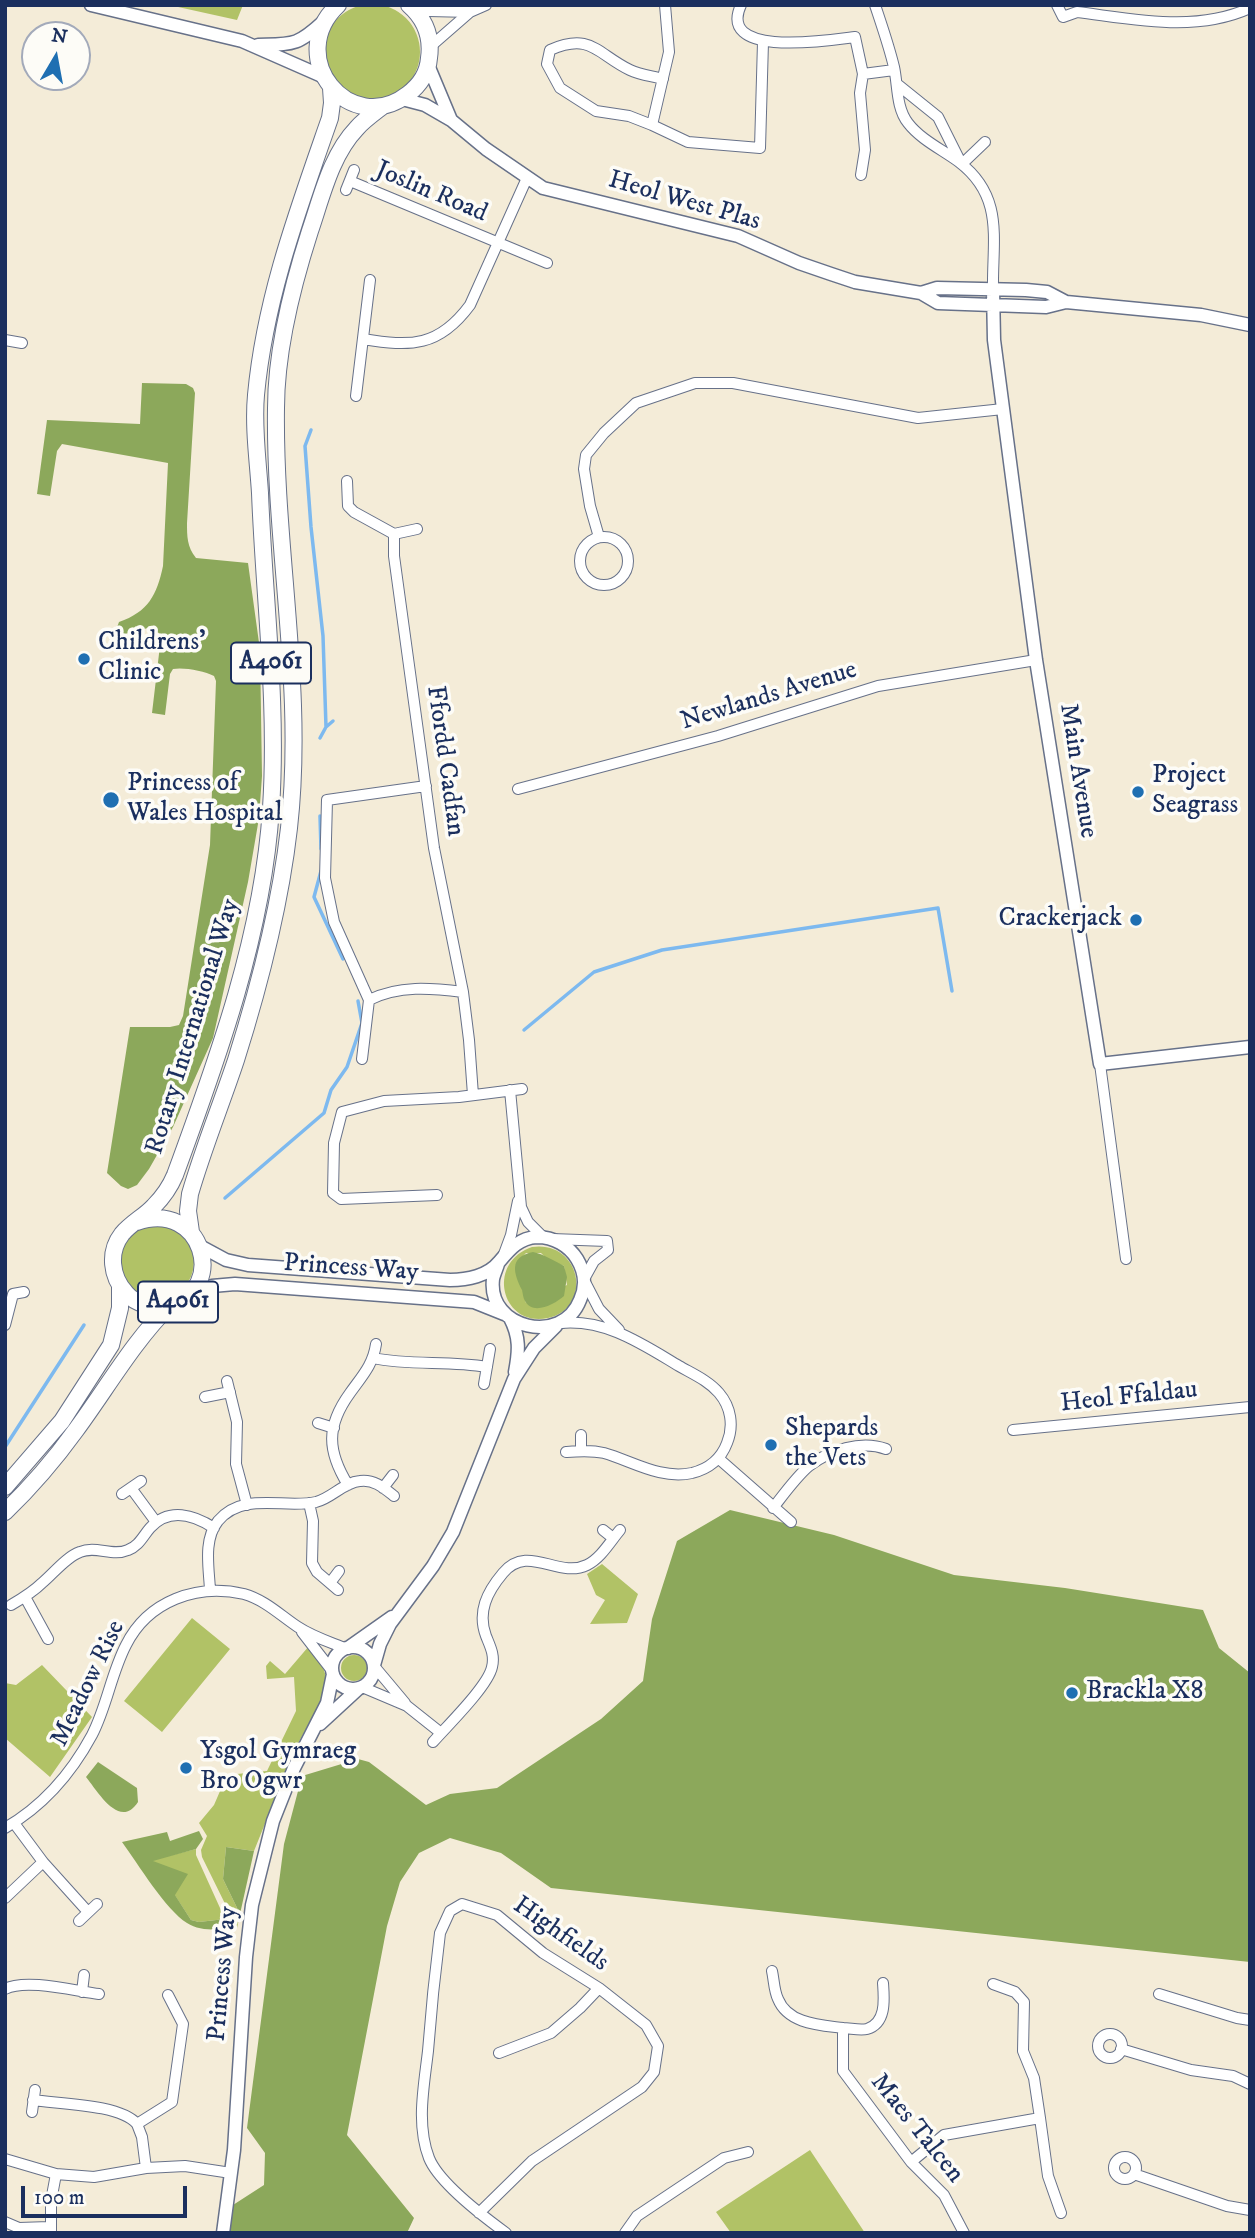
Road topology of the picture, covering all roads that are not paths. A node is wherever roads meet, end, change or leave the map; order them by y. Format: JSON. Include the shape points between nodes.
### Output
{"nodes":[{"id":1,"x":90,"y":5,"type":"edge"},
{"id":2,"x":338,"y":5,"type":"edge"},
{"id":3,"x":486,"y":5,"type":"edge"},
{"id":4,"x":665,"y":5,"type":"edge"},
{"id":5,"x":741,"y":5,"type":"edge"},
{"id":6,"x":875,"y":5,"type":"edge"},
{"id":7,"x":1057,"y":5,"type":"edge"},
{"id":8,"x":411,"y":6,"type":"edge"},
{"id":9,"x":1250,"y":8,"type":"edge"},
{"id":10,"x":470,"y":12,"type":"junction"},
{"id":11,"x":323,"y":22,"type":"junction"},
{"id":12,"x":764,"y":42,"type":"junction"},
{"id":13,"x":255,"y":45,"type":"junction"},
{"id":14,"x":430,"y":46,"type":"junction"},
{"id":15,"x":428,"y":65,"type":"junction"},
{"id":16,"x":894,"y":70,"type":"junction"},
{"id":17,"x":863,"y":74,"type":"junction"},
{"id":18,"x":663,"y":79,"type":"junction"},
{"id":19,"x":328,"y":83,"type":"junction"},
{"id":20,"x":897,"y":85,"type":"junction"},
{"id":21,"x":402,"y":99,"type":"junction"},
{"id":22,"x":383,"y":106,"type":"junction"},
{"id":23,"x":451,"y":120,"type":"junction"},
{"id":24,"x":652,"y":125,"type":"junction"},
{"id":25,"x":985,"y":142,"type":"dead end"},
{"id":26,"x":962,"y":164,"type":"junction"},
{"id":27,"x":354,"y":170,"type":"dead end"},
{"id":28,"x":861,"y":175,"type":"dead end"},
{"id":29,"x":527,"y":178,"type":"junction"},
{"id":30,"x":497,"y":244,"type":"junction"},
{"id":31,"x":547,"y":263,"type":"dead end"},
{"id":32,"x":370,"y":280,"type":"dead end"},
{"id":33,"x":993,"y":290,"type":"junction"},
{"id":34,"x":922,"y":293,"type":"junction"},
{"id":35,"x":1066,"y":302,"type":"junction"},
{"id":36,"x":993,"y":306,"type":"junction"},
{"id":37,"x":1233,"y":322,"type":"junction"},
{"id":38,"x":1250,"y":325,"type":"edge"},
{"id":39,"x":1250,"y":333,"type":"edge"},
{"id":40,"x":363,"y":339,"type":"junction"},
{"id":41,"x":5,"y":340,"type":"edge"},
{"id":42,"x":22,"y":343,"type":"dead end"},
{"id":43,"x":356,"y":396,"type":"dead end"},
{"id":44,"x":1003,"y":409,"type":"junction"},
{"id":45,"x":347,"y":481,"type":"dead end"},
{"id":46,"x":416,"y":529,"type":"dead end"},
{"id":47,"x":394,"y":534,"type":"junction"},
{"id":48,"x":599,"y":537,"type":"junction"},
{"id":49,"x":1036,"y":660,"type":"junction"},
{"id":50,"x":426,"y":786,"type":"junction"},
{"id":51,"x":518,"y":789,"type":"dead end"},
{"id":52,"x":463,"y":992,"type":"junction"},
{"id":53,"x":369,"y":1000,"type":"junction"},
{"id":54,"x":1250,"y":1048,"type":"edge"},
{"id":55,"x":362,"y":1059,"type":"dead end"},
{"id":56,"x":1100,"y":1064,"type":"junction"},
{"id":57,"x":522,"y":1089,"type":"dead end"},
{"id":58,"x":510,"y":1090,"type":"junction"},
{"id":59,"x":473,"y":1096,"type":"junction"},
{"id":60,"x":438,"y":1195,"type":"dead end"},
{"id":61,"x":518,"y":1197,"type":"junction"},
{"id":62,"x":138,"y":1222,"type":"junction"},
{"id":63,"x":191,"y":1231,"type":"junction"},
{"id":64,"x":548,"y":1238,"type":"junction"},
{"id":65,"x":200,"y":1246,"type":"junction"},
{"id":66,"x":501,"y":1259,"type":"junction"},
{"id":67,"x":1126,"y":1259,"type":"dead end"},
{"id":68,"x":584,"y":1280,"type":"junction"},
{"id":69,"x":120,"y":1286,"type":"junction"},
{"id":70,"x":24,"y":1292,"type":"dead end"},
{"id":71,"x":190,"y":1294,"type":"junction"},
{"id":72,"x":170,"y":1306,"type":"junction"},
{"id":73,"x":508,"y":1316,"type":"junction"},
{"id":74,"x":559,"y":1323,"type":"junction"},
{"id":75,"x":5,"y":1325,"type":"edge"},
{"id":76,"x":625,"y":1335,"type":"junction"},
{"id":77,"x":376,"y":1344,"type":"dead end"},
{"id":78,"x":490,"y":1349,"type":"dead end"},
{"id":79,"x":373,"y":1358,"type":"junction"},
{"id":80,"x":487,"y":1367,"type":"junction"},
{"id":81,"x":514,"y":1379,"type":"junction"},
{"id":82,"x":484,"y":1384,"type":"dead end"},
{"id":83,"x":205,"y":1397,"type":"dead end"},
{"id":84,"x":1250,"y":1407,"type":"edge"},
{"id":85,"x":318,"y":1423,"type":"dead end"},
{"id":86,"x":334,"y":1428,"type":"junction"},
{"id":87,"x":1013,"y":1430,"type":"dead end"},
{"id":88,"x":581,"y":1435,"type":"dead end"},
{"id":89,"x":886,"y":1448,"type":"dead end"},
{"id":90,"x":581,"y":1451,"type":"junction"},
{"id":91,"x":566,"y":1452,"type":"dead end"},
{"id":92,"x":718,"y":1458,"type":"junction"},
{"id":93,"x":393,"y":1475,"type":"dead end"},
{"id":94,"x":141,"y":1481,"type":"dead end"},
{"id":95,"x":348,"y":1485,"type":"junction"},
{"id":96,"x":5,"y":1487,"type":"edge"},
{"id":97,"x":383,"y":1488,"type":"junction"},
{"id":98,"x":394,"y":1496,"type":"dead end"},
{"id":99,"x":309,"y":1503,"type":"junction"},
{"id":100,"x":247,"y":1505,"type":"junction"},
{"id":101,"x":773,"y":1508,"type":"junction"},
{"id":102,"x":5,"y":1512,"type":"edge"},
{"id":103,"x":156,"y":1522,"type":"junction"},
{"id":104,"x":791,"y":1522,"type":"dead end"},
{"id":105,"x":214,"y":1528,"type":"junction"},
{"id":106,"x":603,"y":1530,"type":"dead end"},
{"id":107,"x":339,"y":1571,"type":"dead end"},
{"id":108,"x":210,"y":1590,"type":"junction"},
{"id":109,"x":25,"y":1597,"type":"junction"},
{"id":110,"x":11,"y":1605,"type":"dead end"},
{"id":111,"x":398,"y":1612,"type":"junction"},
{"id":112,"x":300,"y":1628,"type":"junction"},
{"id":113,"x":48,"y":1639,"type":"dead end"},
{"id":114,"x":348,"y":1648,"type":"junction"},
{"id":115,"x":374,"y":1665,"type":"junction"},
{"id":116,"x":333,"y":1673,"type":"junction"},
{"id":117,"x":360,"y":1688,"type":"junction"},
{"id":118,"x":407,"y":1706,"type":"junction"},
{"id":119,"x":315,"y":1729,"type":"junction"},
{"id":120,"x":441,"y":1732,"type":"junction"},
{"id":121,"x":433,"y":1741,"type":"dead end"},
{"id":122,"x":10,"y":1825,"type":"edge"},
{"id":123,"x":43,"y":1862,"type":"junction"},
{"id":124,"x":8,"y":1891,"type":"edge"},
{"id":125,"x":97,"y":1904,"type":"dead end"},
{"id":126,"x":88,"y":1912,"type":"junction"},
{"id":127,"x":79,"y":1921,"type":"dead end"},
{"id":128,"x":772,"y":1970,"type":"dead end"},
{"id":129,"x":84,"y":1975,"type":"dead end"},
{"id":130,"x":883,"y":1983,"type":"dead end"},
{"id":131,"x":993,"y":1984,"type":"dead end"},
{"id":132,"x":599,"y":1988,"type":"junction"},
{"id":133,"x":5,"y":1989,"type":"edge"},
{"id":134,"x":82,"y":1992,"type":"junction"},
{"id":135,"x":99,"y":1994,"type":"dead end"},
{"id":136,"x":1159,"y":1994,"type":"dead end"},
{"id":137,"x":168,"y":1995,"type":"dead end"},
{"id":138,"x":1250,"y":2020,"type":"edge"},
{"id":139,"x":843,"y":2028,"type":"junction"},
{"id":140,"x":1121,"y":2049,"type":"dead end"},
{"id":141,"x":499,"y":2053,"type":"dead end"},
{"id":142,"x":1250,"y":2084,"type":"edge"},
{"id":143,"x":33,"y":2101,"type":"dead end"},
{"id":144,"x":1040,"y":2118,"type":"junction"},
{"id":145,"x":137,"y":2124,"type":"junction"},
{"id":146,"x":748,"y":2152,"type":"dead end"},
{"id":147,"x":5,"y":2159,"type":"edge"},
{"id":148,"x":911,"y":2162,"type":"junction"},
{"id":149,"x":146,"y":2168,"type":"junction"},
{"id":150,"x":231,"y":2173,"type":"junction"},
{"id":151,"x":56,"y":2174,"type":"junction"},
{"id":152,"x":1134,"y":2174,"type":"dead end"},
{"id":153,"x":1250,"y":2210,"type":"edge"},
{"id":154,"x":479,"y":2213,"type":"junction"},
{"id":155,"x":1060,"y":2213,"type":"dead end"},
{"id":156,"x":5,"y":2222,"type":"edge"},
{"id":157,"x":50,"y":2230,"type":"edge"},
{"id":158,"x":223,"y":2233,"type":"edge"},
{"id":159,"x":506,"y":2233,"type":"edge"},
{"id":160,"x":625,"y":2233,"type":"edge"},
{"id":161,"x":964,"y":2233,"type":"edge"}],
"edges":[{"from":1,"to":13,"type":"street"},
{"from":2,"to":11,"type":"main road"},
{"from":3,"to":10,"type":"street"},
{"from":4,"to":18,"type":"street","via":[[669,52]]},
{"from":5,"to":12,"type":"street","via":[[739,24],[748,36]]},
{"from":6,"to":16,"type":"street"},
{"from":7,"to":9,"type":"street","via":[[1063,17],[1077,12],[1170,23],[1200,22]]},
{"from":8,"to":10,"type":"street"},
{"from":8,"to":14,"type":"main road","via":[[425,25]]},
{"from":10,"to":14,"type":"street"},
{"from":11,"to":13,"type":"street","via":[[299,41]]},
{"from":11,"to":19,"type":"main road","name":"Rotary International Way","via":[[317,60]]},
{"from":12,"to":17,"type":"street","via":[[855,37]]},
{"from":12,"to":24,"type":"street","via":[[760,148],[688,142]]},
{"from":13,"to":19,"type":"street"},
{"from":14,"to":15,"type":"main road"},
{"from":15,"to":21,"type":"main road","via":[[423,79]]},
{"from":15,"to":23,"type":"street","name":"Heol West Plas"},
{"from":16,"to":17,"type":"street"},
{"from":16,"to":20,"type":"street"},
{"from":17,"to":28,"type":"street","via":[[865,150]]},
{"from":18,"to":24,"type":"street"},
{"from":18,"to":24,"type":"street","via":[[631,71],[595,47],[569,42],[551,50],[547,64],[561,88],[596,111]]},
{"from":19,"to":22,"type":"main road","via":[[355,103]]},
{"from":19,"to":62,"type":"main road","name":"Rotary International Way","number":"A4061","via":[[330,118],[274,289],[256,397],[274,729],[271,811],[260,891],[242,970],[180,1162],[170,1187]]},
{"from":20,"to":26,"type":"street","via":[[938,117]]},
{"from":20,"to":26,"type":"street","via":[[907,122]]},
{"from":21,"to":22,"type":"main road"},
{"from":21,"to":23,"type":"street","name":"Heol West Plas","via":[[425,105]]},
{"from":22,"to":63,"type":"main road","name":"Rotary International Way","number":"A4061","via":[[357,128],[336,159],[298,267],[283,338],[276,407],[293,711],[289,824],[257,991],[190,1194]]},
{"from":23,"to":29,"type":"street","name":"Heol West Plas"},
{"from":25,"to":26,"type":"street"},
{"from":26,"to":33,"type":"street","via":[[981,184],[992,206]]},
{"from":27,"to":30,"type":"street","name":"Joslin Road","via":[[348,186]]},
{"from":29,"to":30,"type":"street","name":"Joslin Road"},
{"from":29,"to":34,"type":"street","name":"Heol West Plas","via":[[543,188],[738,236],[855,282]]},
{"from":30,"to":31,"type":"street"},
{"from":30,"to":40,"type":"street","name":"Joslin Road","via":[[470,305],[442,333],[404,344]]},
{"from":32,"to":40,"type":"street"},
{"from":33,"to":34,"type":"street","name":"Heol West Plas","via":[[937,288]]},
{"from":33,"to":35,"type":"street","name":"Heol West Plas","via":[[1047,292]]},
{"from":33,"to":36,"type":"street","name":"Main Avenue"},
{"from":34,"to":36,"type":"street","name":"Heol West Plas","via":[[938,303]]},
{"from":35,"to":36,"type":"street","name":"Heol West Plas","via":[[1046,307]]},
{"from":35,"to":37,"type":"street","name":"Heol West Plas"},
{"from":36,"to":44,"type":"street","name":"Main Avenue"},
{"from":37,"to":38,"type":"street","name":"Heol West Plas"},
{"from":37,"to":39,"type":"street","name":"Heol West Plas"},
{"from":40,"to":43,"type":"street"},
{"from":41,"to":42,"type":"street"},
{"from":44,"to":48,"type":"street","via":[[918,418],[733,383],[695,383],[636,402],[586,455],[584,470]]},
{"from":44,"to":49,"type":"street","name":"Main Avenue"},
{"from":45,"to":47,"type":"street","via":[[348,506]]},
{"from":46,"to":47,"type":"street"},
{"from":47,"to":50,"type":"street","name":"Ffordd Cadfan"},
{"from":48,"to":48,"type":"street","via":[[586,544],[581,568],[591,581],[607,585],[625,574],[629,558],[615,538]]},
{"from":49,"to":51,"type":"street","name":"Newlands Avenue","via":[[878,686],[718,736]]},
{"from":49,"to":56,"type":"street","name":"Main Avenue"},
{"from":50,"to":52,"type":"street","name":"Ffordd Cadfan"},
{"from":50,"to":53,"type":"street","via":[[327,800],[325,877],[334,922]]},
{"from":52,"to":53,"type":"street","via":[[422,988],[383,993]]},
{"from":52,"to":59,"type":"street","name":"Ffordd Cadfan"},
{"from":53,"to":55,"type":"street"},
{"from":54,"to":56,"type":"street"},
{"from":56,"to":67,"type":"street","name":"Main Avenue"},
{"from":57,"to":58,"type":"street"},
{"from":58,"to":59,"type":"street"},
{"from":58,"to":61,"type":"street"},
{"from":59,"to":60,"type":"street","via":[[384,1101],[342,1112],[334,1143],[333,1193],[341,1199]]},
{"from":61,"to":64,"type":"street","via":[[524,1216]]},
{"from":61,"to":66,"type":"street"},
{"from":62,"to":63,"type":"main road","via":[[172,1219]]},
{"from":62,"to":69,"type":"main road","number":"A4061","via":[[116,1246],[113,1270]]},
{"from":63,"to":65,"type":"main road","number":"A4061"},
{"from":64,"to":66,"type":"street","name":"Princess Way","via":[[523,1240]]},
{"from":64,"to":68,"type":"street","via":[[574,1254]]},
{"from":64,"to":68,"type":"street","via":[[607,1241],[608,1250],[594,1261]]},
{"from":65,"to":66,"type":"street","name":"Princess Way","via":[[248,1265],[450,1280],[474,1277]]},
{"from":65,"to":71,"type":"main road","number":"A4061","via":[[202,1271]]},
{"from":66,"to":73,"type":"street","name":"Princess Way","via":[[493,1279],[494,1293]]},
{"from":68,"to":74,"type":"street","name":"Princess Way","via":[[578,1306]]},
{"from":68,"to":76,"type":"street","via":[[599,1309]]},
{"from":69,"to":72,"type":"main road","number":"A4061","via":[[142,1304]]},
{"from":69,"to":96,"type":"main road","number":"A4061","via":[[111,1345],[62,1421]]},
{"from":70,"to":75,"type":"street","via":[[13,1294]]},
{"from":71,"to":72,"type":"main road","number":"A4061"},
{"from":71,"to":73,"type":"street","name":"Princess Way","via":[[222,1284],[268,1286],[474,1302]]},
{"from":72,"to":102,"type":"main road","number":"A4061","via":[[142,1337],[75,1432]]},
{"from":73,"to":74,"type":"street","name":"Princess Way","via":[[530,1327]]},
{"from":73,"to":81,"type":"street","name":"Princess Way","via":[[519,1344]]},
{"from":74,"to":76,"type":"street","via":[[596,1324]]},
{"from":74,"to":81,"type":"street","name":"Princess Way","via":[[534,1348]]},
{"from":76,"to":92,"type":"street","via":[[719,1392],[728,1406],[731,1425]]},
{"from":77,"to":79,"type":"street"},
{"from":78,"to":80,"type":"street"},
{"from":79,"to":80,"type":"street"},
{"from":79,"to":86,"type":"street","via":[[345,1400]]},
{"from":80,"to":82,"type":"street"},
{"from":81,"to":111,"type":"street","name":"Princess Way","via":[[453,1532]]},
{"from":83,"to":100,"type":"street","via":[[229,1387],[237,1422],[236,1464]]},
{"from":84,"to":87,"type":"street","name":"Heol Ffaldau"},
{"from":85,"to":86,"type":"street"},
{"from":86,"to":95,"type":"street","via":[[334,1461]]},
{"from":88,"to":90,"type":"street"},
{"from":89,"to":101,"type":"street","via":[[864,1444],[809,1466]]},
{"from":90,"to":91,"type":"street"},
{"from":90,"to":92,"type":"street","via":[[680,1475],[697,1472]]},
{"from":92,"to":101,"type":"street"},
{"from":93,"to":97,"type":"street"},
{"from":94,"to":103,"type":"street","via":[[127,1491]]},
{"from":95,"to":97,"type":"street","via":[[364,1481]]},
{"from":95,"to":99,"type":"street"},
{"from":97,"to":98,"type":"street"},
{"from":99,"to":100,"type":"street"},
{"from":99,"to":107,"type":"street","via":[[312,1563],[334,1587]]},
{"from":100,"to":105,"type":"street","via":[[229,1513]]},
{"from":101,"to":104,"type":"street"},
{"from":103,"to":105,"type":"street","via":[[181,1514]]},
{"from":103,"to":109,"type":"street","via":[[140,1543],[124,1552],[88,1549],[75,1554]]},
{"from":105,"to":108,"type":"street","via":[[208,1550]]},
{"from":106,"to":120,"type":"street","via":[[617,1534],[595,1560],[578,1569],[531,1559],[517,1562],[503,1573],[481,1612],[493,1652],[491,1672]]},
{"from":108,"to":112,"type":"street","name":"Meadow Rise","via":[[248,1595]]},
{"from":108,"to":122,"type":"street","name":"Meadow Rise","via":[[171,1600],[139,1625],[125,1646],[103,1711],[79,1757],[46,1797]]},
{"from":109,"to":110,"type":"street"},
{"from":109,"to":113,"type":"street"},
{"from":111,"to":114,"type":"street","name":"Princess Way"},
{"from":111,"to":115,"type":"street","name":"Princess Way"},
{"from":112,"to":114,"type":"street","name":"Meadow Rise"},
{"from":112,"to":116,"type":"street","name":"Meadow Rise"},
{"from":114,"to":115,"type":"street","via":[[367,1653]]},
{"from":114,"to":116,"type":"street","name":"Princess Way","via":[[337,1655]]},
{"from":115,"to":117,"type":"street","name":"Princess Way","via":[[371,1679]]},
{"from":115,"to":118,"type":"street"},
{"from":116,"to":117,"type":"street","via":[[346,1688]]},
{"from":116,"to":119,"type":"street","name":"Princess Way"},
{"from":117,"to":118,"type":"street"},
{"from":117,"to":119,"type":"street","name":"Princess Way"},
{"from":118,"to":120,"type":"street"},
{"from":119,"to":150,"type":"street","name":"Princess Way","via":[[273,1821],[253,1905]]},
{"from":120,"to":121,"type":"street"},
{"from":122,"to":123,"type":"street"},
{"from":123,"to":124,"type":"street"},
{"from":123,"to":126,"type":"street"},
{"from":125,"to":126,"type":"street"},
{"from":126,"to":127,"type":"street"},
{"from":128,"to":139,"type":"street","via":[[778,1999],[788,2014],[810,2024]]},
{"from":129,"to":134,"type":"street"},
{"from":130,"to":139,"type":"street","via":[[885,2007],[877,2022],[867,2029]]},
{"from":131,"to":144,"type":"street","via":[[1015,1992],[1024,2002],[1023,2051],[1034,2078]]},
{"from":132,"to":141,"type":"street","via":[[551,2033]]},
{"from":132,"to":154,"type":"street","name":"Highfields","via":[[646,2025],[658,2046],[654,2072],[642,2087],[532,2161]]},
{"from":132,"to":154,"type":"street","name":"Highfields","via":[[544,1953],[497,1915],[462,1903],[450,1910],[440,1933],[432,1999],[422,2101],[424,2135],[430,2160]]},
{"from":133,"to":134,"type":"street","via":[[27,1984]]},
{"from":134,"to":135,"type":"street"},
{"from":136,"to":138,"type":"street"},
{"from":137,"to":145,"type":"street","via":[[183,2024],[172,2102]]},
{"from":139,"to":148,"type":"street","name":"Maes Talcen","via":[[843,2071]]},
{"from":140,"to":142,"type":"street"},
{"from":143,"to":145,"type":"street","via":[[113,2111]]},
{"from":144,"to":148,"type":"street","via":[[944,2135]]},
{"from":144,"to":155,"type":"street","via":[[1048,2176]]},
{"from":145,"to":149,"type":"street"},
{"from":146,"to":160,"type":"street","via":[[723,2158],[637,2216]]},
{"from":147,"to":151,"type":"street"},
{"from":148,"to":161,"type":"street","name":"Maes Talcen","via":[[944,2195]]},
{"from":149,"to":150,"type":"street","via":[[185,2166]]},
{"from":149,"to":151,"type":"street","via":[[94,2177]]},
{"from":150,"to":158,"type":"street","name":"Princess Way"},
{"from":151,"to":157,"type":"street"},
{"from":152,"to":153,"type":"street"},
{"from":154,"to":159,"type":"street","name":"Highfields"},
{"from":156,"to":157,"type":"street"}]}
